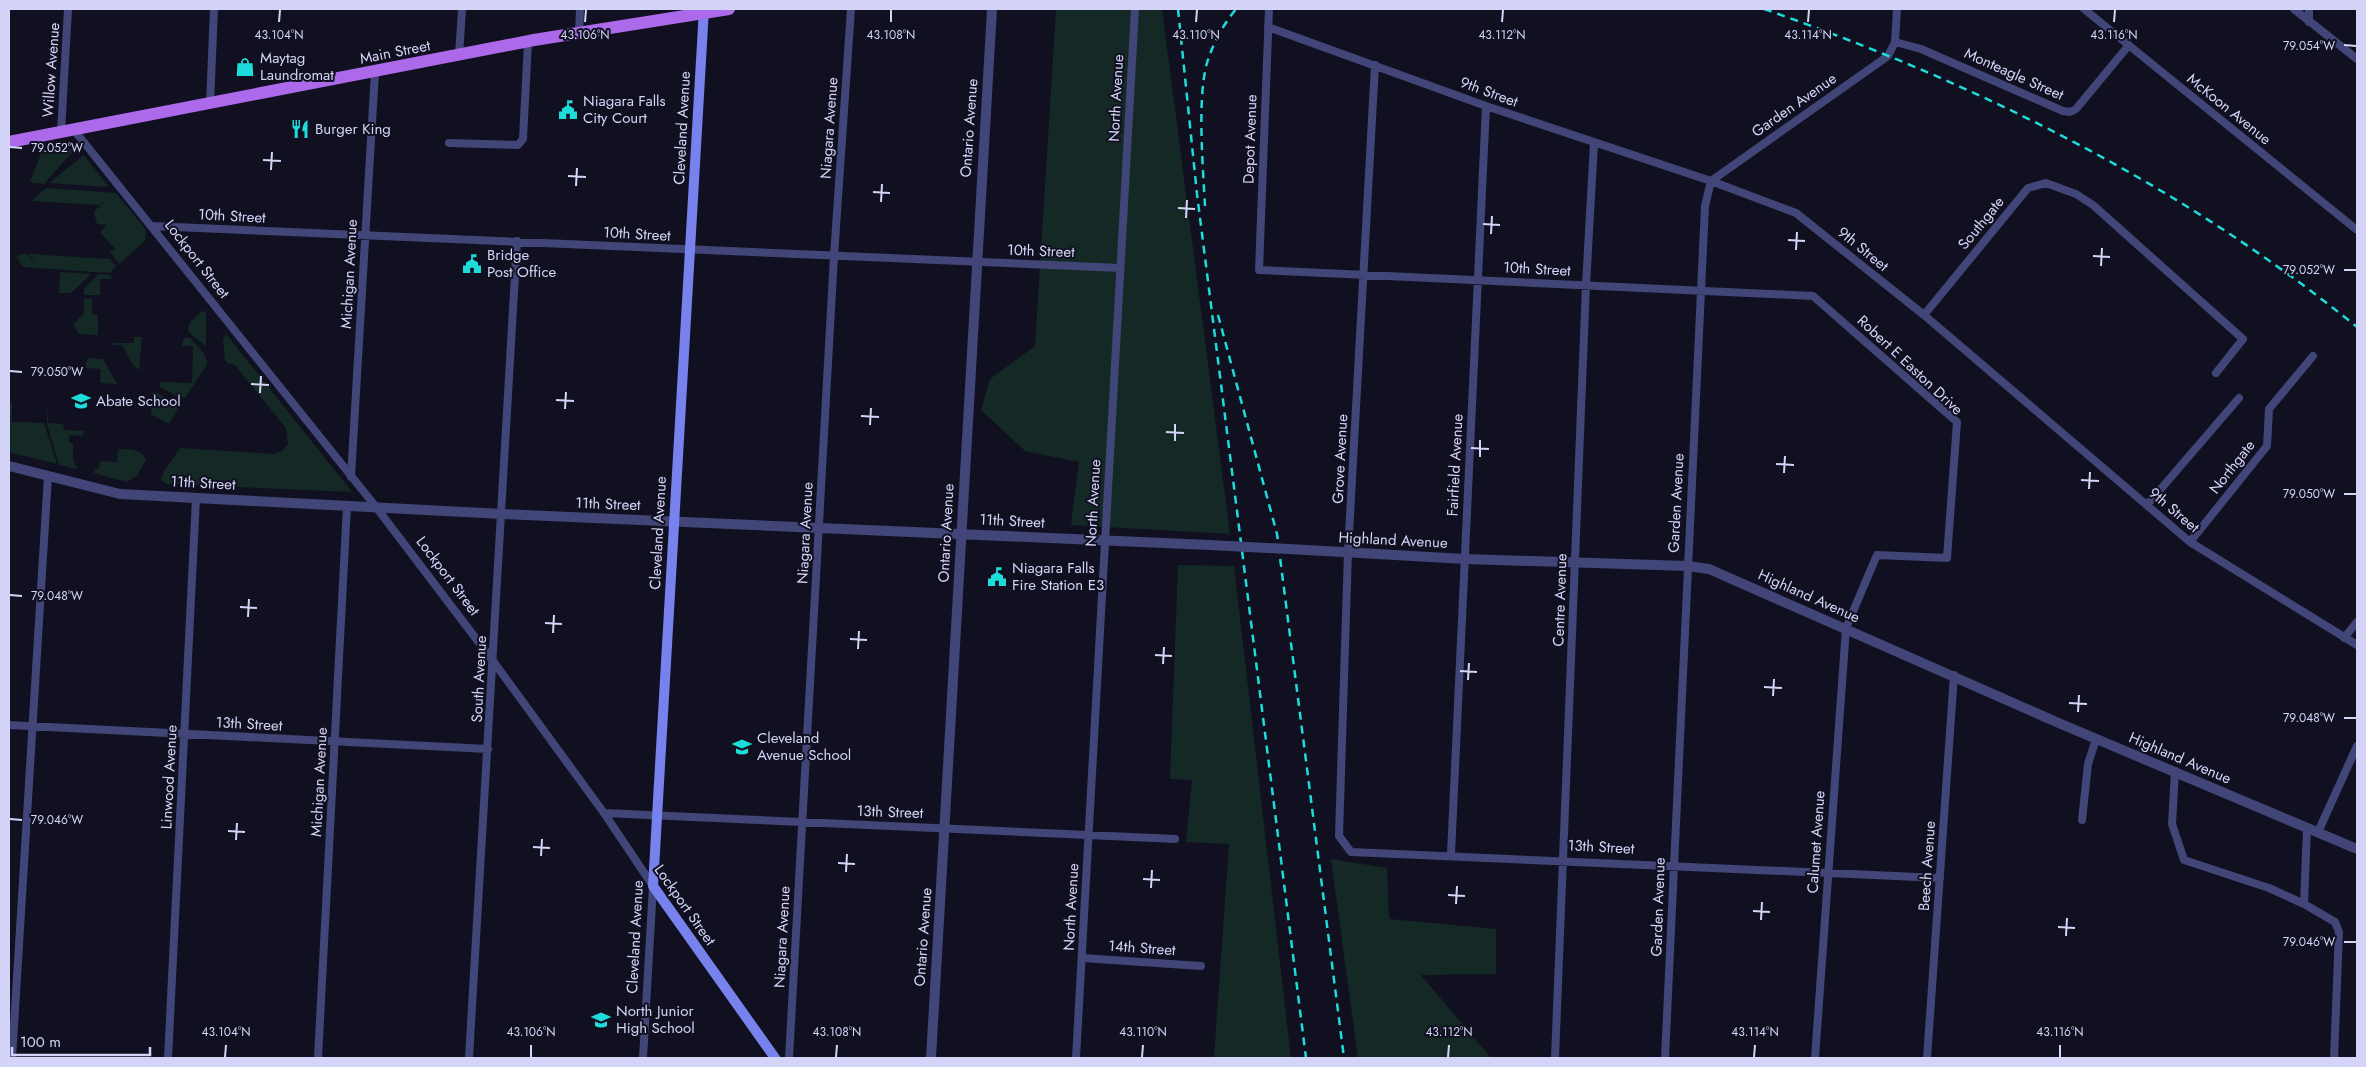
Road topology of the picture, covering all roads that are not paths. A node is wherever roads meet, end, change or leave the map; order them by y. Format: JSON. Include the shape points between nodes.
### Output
{"nodes":[{"id":1,"x":68,"y":9,"type":"edge"},
{"id":2,"x":214,"y":9,"type":"edge"},
{"id":3,"x":462,"y":9,"type":"edge"},
{"id":4,"x":580,"y":9,"type":"edge"},
{"id":5,"x":729,"y":9,"type":"edge"},
{"id":6,"x":851,"y":9,"type":"edge"},
{"id":7,"x":992,"y":9,"type":"edge"},
{"id":8,"x":1135,"y":9,"type":"edge"},
{"id":9,"x":1269,"y":9,"type":"edge"},
{"id":10,"x":1897,"y":9,"type":"edge"},
{"id":11,"x":2084,"y":9,"type":"edge"},
{"id":12,"x":2294,"y":9,"type":"edge"},
{"id":13,"x":2309,"y":9,"type":"edge"},
{"id":14,"x":704,"y":11,"type":"edge"},
{"id":15,"x":2309,"y":22,"type":"junction"},
{"id":16,"x":1268,"y":27,"type":"junction"},
{"id":17,"x":579,"y":34,"type":"junction"},
{"id":18,"x":528,"y":42,"type":"junction"},
{"id":19,"x":1894,"y":42,"type":"junction"},
{"id":20,"x":2129,"y":45,"type":"junction"},
{"id":21,"x":460,"y":56,"type":"junction"},
{"id":22,"x":2357,"y":59,"type":"edge"},
{"id":23,"x":1375,"y":65,"type":"junction"},
{"id":24,"x":375,"y":72,"type":"junction"},
{"id":25,"x":210,"y":104,"type":"junction"},
{"id":26,"x":1486,"y":106,"type":"junction"},
{"id":27,"x":74,"y":130,"type":"junction"},
{"id":28,"x":61,"y":132,"type":"junction"},
{"id":29,"x":9,"y":142,"type":"edge"},
{"id":30,"x":449,"y":143,"type":"dead end"},
{"id":31,"x":1594,"y":143,"type":"junction"},
{"id":32,"x":1711,"y":180,"type":"junction"},
{"id":33,"x":152,"y":226,"type":"junction"},
{"id":34,"x":2357,"y":230,"type":"edge"},
{"id":35,"x":365,"y":235,"type":"junction"},
{"id":36,"x":517,"y":241,"type":"junction"},
{"id":37,"x":690,"y":251,"type":"junction"},
{"id":38,"x":834,"y":256,"type":"junction"},
{"id":39,"x":976,"y":262,"type":"junction"},
{"id":40,"x":1120,"y":268,"type":"junction"},
{"id":41,"x":1259,"y":270,"type":"joint"},
{"id":42,"x":1364,"y":275,"type":"junction"},
{"id":43,"x":1478,"y":280,"type":"junction"},
{"id":44,"x":1586,"y":285,"type":"junction"},
{"id":45,"x":1700,"y":290,"type":"junction"},
{"id":46,"x":1813,"y":296,"type":"joint"},
{"id":47,"x":1924,"y":315,"type":"junction"},
{"id":48,"x":2313,"y":356,"type":"dead end"},
{"id":49,"x":2216,"y":373,"type":"dead end"},
{"id":50,"x":2239,"y":398,"type":"dead end"},
{"id":51,"x":9,"y":466,"type":"edge"},
{"id":52,"x":48,"y":476,"type":"junction"},
{"id":53,"x":351,"y":477,"type":"junction"},
{"id":54,"x":196,"y":498,"type":"junction"},
{"id":55,"x":2147,"y":505,"type":"junction"},
{"id":56,"x":347,"y":506,"type":"junction"},
{"id":57,"x":376,"y":507,"type":"junction"},
{"id":58,"x":502,"y":514,"type":"junction"},
{"id":59,"x":674,"y":521,"type":"junction"},
{"id":60,"x":819,"y":528,"type":"junction"},
{"id":61,"x":961,"y":534,"type":"junction"},
{"id":62,"x":1105,"y":541,"type":"junction"},
{"id":63,"x":2190,"y":542,"type":"junction"},
{"id":64,"x":1209,"y":545,"type":"joint"},
{"id":65,"x":1348,"y":552,"type":"junction"},
{"id":66,"x":1465,"y":559,"type":"junction"},
{"id":67,"x":1575,"y":561,"type":"junction"},
{"id":68,"x":1687,"y":566,"type":"junction"},
{"id":69,"x":2357,"y":622,"type":"edge"},
{"id":70,"x":1846,"y":628,"type":"junction"},
{"id":71,"x":2344,"y":638,"type":"junction"},
{"id":72,"x":2357,"y":645,"type":"edge"},
{"id":73,"x":493,"y":661,"type":"junction"},
{"id":74,"x":1954,"y":676,"type":"junction"},
{"id":75,"x":9,"y":725,"type":"edge"},
{"id":76,"x":33,"y":727,"type":"junction"},
{"id":77,"x":185,"y":735,"type":"junction"},
{"id":78,"x":2096,"y":739,"type":"junction"},
{"id":79,"x":335,"y":742,"type":"junction"},
{"id":80,"x":2357,"y":746,"type":"edge"},
{"id":81,"x":488,"y":749,"type":"junction"},
{"id":82,"x":2175,"y":771,"type":"junction"},
{"id":83,"x":604,"y":813,"type":"junction"},
{"id":84,"x":657,"y":814,"type":"junction"},
{"id":85,"x":2082,"y":820,"type":"dead end"},
{"id":86,"x":802,"y":822,"type":"junction"},
{"id":87,"x":945,"y":828,"type":"junction"},
{"id":88,"x":2307,"y":829,"type":"junction"},
{"id":89,"x":2318,"y":832,"type":"junction"},
{"id":90,"x":1088,"y":835,"type":"junction"},
{"id":91,"x":1175,"y":839,"type":"dead end"},
{"id":92,"x":2357,"y":849,"type":"edge"},
{"id":93,"x":1351,"y":852,"type":"joint"},
{"id":94,"x":1451,"y":854,"type":"junction"},
{"id":95,"x":1564,"y":860,"type":"junction"},
{"id":96,"x":1673,"y":864,"type":"junction"},
{"id":97,"x":1827,"y":871,"type":"junction"},
{"id":98,"x":1940,"y":878,"type":"junction"},
{"id":99,"x":653,"y":886,"type":"junction"},
{"id":100,"x":2304,"y":904,"type":"junction"},
{"id":101,"x":1082,"y":958,"type":"junction"},
{"id":102,"x":1201,"y":966,"type":"dead end"},
{"id":103,"x":12,"y":1029,"type":"edge"},
{"id":104,"x":12,"y":1058,"type":"edge"},
{"id":105,"x":168,"y":1058,"type":"edge"},
{"id":106,"x":318,"y":1058,"type":"edge"},
{"id":107,"x":470,"y":1058,"type":"edge"},
{"id":108,"x":643,"y":1058,"type":"edge"},
{"id":109,"x":775,"y":1058,"type":"edge"},
{"id":110,"x":789,"y":1058,"type":"edge"},
{"id":111,"x":931,"y":1058,"type":"edge"},
{"id":112,"x":1076,"y":1058,"type":"edge"},
{"id":113,"x":1554,"y":1058,"type":"edge"},
{"id":114,"x":1665,"y":1058,"type":"edge"},
{"id":115,"x":1815,"y":1058,"type":"edge"},
{"id":116,"x":1927,"y":1058,"type":"edge"},
{"id":117,"x":2334,"y":1058,"type":"edge"}],
"edges":[{"from":1,"to":28,"type":"street","name":"Willow Avenue"},
{"from":2,"to":25,"type":"street"},
{"from":3,"to":21,"type":"street"},
{"from":4,"to":17,"type":"street"},
{"from":5,"to":14,"type":"main road","name":"Main Street"},
{"from":6,"to":38,"type":"street","name":"Niagara Avenue"},
{"from":7,"to":39,"type":"street","name":"Ontario Avenue"},
{"from":8,"to":40,"type":"street","name":"North Avenue"},
{"from":9,"to":16,"type":"street","name":"Depot Avenue"},
{"from":10,"to":19,"type":"street"},
{"from":11,"to":20,"type":"street","name":"McKoon Avenue"},
{"from":12,"to":15,"type":"street"},
{"from":13,"to":15,"type":"street"},
{"from":14,"to":17,"type":"main road","name":"Main Street"},
{"from":14,"to":37,"type":"main road","name":"Cleveland Avenue"},
{"from":15,"to":22,"type":"street"},
{"from":16,"to":23,"type":"street","name":"9th Street"},
{"from":16,"to":41,"type":"street","name":"Depot Avenue"},
{"from":17,"to":18,"type":"main road","name":"Main Street"},
{"from":18,"to":21,"type":"main road","name":"Main Street"},
{"from":18,"to":30,"type":"street","via":[[523,139],[518,145]]},
{"from":19,"to":20,"type":"street","name":"Monteagle Street","via":[[1921,48],[2067,112],[2076,109]]},
{"from":19,"to":32,"type":"street","name":"Garden Avenue","via":[[1888,56]]},
{"from":20,"to":34,"type":"street","name":"McKoon Avenue"},
{"from":21,"to":24,"type":"main road","name":"Main Street"},
{"from":23,"to":26,"type":"street","name":"9th Street"},
{"from":23,"to":42,"type":"street","name":"Grove Avenue"},
{"from":24,"to":25,"type":"main road","name":"Main Street"},
{"from":24,"to":35,"type":"street","name":"Michigan Avenue"},
{"from":25,"to":27,"type":"main road","name":"Main Street"},
{"from":26,"to":31,"type":"street","name":"9th Street"},
{"from":26,"to":43,"type":"street","name":"Fairfield Avenue"},
{"from":27,"to":28,"type":"main road","name":"Main Street"},
{"from":27,"to":33,"type":"street","name":"Lockport Street"},
{"from":28,"to":29,"type":"main road","name":"Main Street"},
{"from":31,"to":32,"type":"street","name":"9th Street"},
{"from":31,"to":44,"type":"street","name":"Centre Avenue"},
{"from":32,"to":45,"type":"street","name":"Garden Avenue","via":[[1705,206]]},
{"from":32,"to":47,"type":"street","name":"9th Street","via":[[1796,213]]},
{"from":33,"to":35,"type":"street","name":"10th Street"},
{"from":33,"to":53,"type":"street","name":"Lockport Street"},
{"from":35,"to":36,"type":"street","name":"10th Street"},
{"from":35,"to":53,"type":"street","name":"Michigan Avenue"},
{"from":36,"to":37,"type":"street","name":"10th Street"},
{"from":36,"to":58,"type":"street","name":"South Avenue"},
{"from":37,"to":38,"type":"street","name":"10th Street"},
{"from":37,"to":59,"type":"main road","name":"Cleveland Avenue"},
{"from":38,"to":39,"type":"street","name":"10th Street"},
{"from":38,"to":60,"type":"street","name":"Niagara Avenue"},
{"from":39,"to":40,"type":"street","name":"10th Street"},
{"from":39,"to":61,"type":"street","name":"Ontario Avenue"},
{"from":40,"to":62,"type":"street","name":"North Avenue"},
{"from":41,"to":42,"type":"street","name":"10th Street"},
{"from":42,"to":43,"type":"street","name":"10th Street"},
{"from":42,"to":65,"type":"street","name":"Grove Avenue"},
{"from":43,"to":44,"type":"street","name":"10th Street"},
{"from":43,"to":66,"type":"street","name":"Fairfield Avenue"},
{"from":44,"to":45,"type":"street","name":"10th Street"},
{"from":44,"to":67,"type":"street","name":"Centre Avenue"},
{"from":45,"to":46,"type":"street","name":"10th Street"},
{"from":45,"to":68,"type":"street","name":"Garden Avenue"},
{"from":46,"to":70,"type":"street","name":"Robert E Easton Drive","via":[[1956,422],[1947,558],[1877,555]]},
{"from":47,"to":49,"type":"street","name":"Southgate","via":[[2028,188],[2046,184],[2076,194],[2092,205],[2244,339]]},
{"from":47,"to":55,"type":"street","name":"9th Street"},
{"from":48,"to":63,"type":"street","name":"Northgate","via":[[2269,409],[2267,446]]},
{"from":50,"to":55,"type":"street"},
{"from":51,"to":52,"type":"street","name":"11th Street"},
{"from":52,"to":54,"type":"street","name":"11th Street","via":[[120,494]]},
{"from":52,"to":76,"type":"street"},
{"from":53,"to":57,"type":"street","name":"Lockport Street"},
{"from":54,"to":56,"type":"street","name":"11th Street"},
{"from":54,"to":77,"type":"street","name":"Linwood Avenue"},
{"from":55,"to":63,"type":"street","name":"9th Street"},
{"from":56,"to":57,"type":"street","name":"11th Street"},
{"from":56,"to":79,"type":"street","name":"Michigan Avenue"},
{"from":57,"to":58,"type":"street","name":"11th Street"},
{"from":57,"to":73,"type":"street","name":"Lockport Street"},
{"from":58,"to":59,"type":"street","name":"11th Street"},
{"from":58,"to":73,"type":"street","name":"South Avenue"},
{"from":59,"to":60,"type":"street","name":"11th Street"},
{"from":59,"to":84,"type":"main road","name":"Cleveland Avenue"},
{"from":60,"to":61,"type":"street","name":"11th Street"},
{"from":60,"to":86,"type":"street","name":"Niagara Avenue"},
{"from":61,"to":62,"type":"street","name":"11th Street"},
{"from":61,"to":87,"type":"street","name":"Ontario Avenue"},
{"from":62,"to":64,"type":"street","name":"11th Street"},
{"from":62,"to":90,"type":"street","name":"North Avenue"},
{"from":63,"to":71,"type":"street","name":"9th Street"},
{"from":64,"to":65,"type":"street","name":"Highland Avenue","bridge":true},
{"from":65,"to":66,"type":"street","name":"Highland Avenue"},
{"from":65,"to":93,"type":"street","name":"Grove Avenue","via":[[1339,836]]},
{"from":66,"to":67,"type":"street","name":"Highland Avenue"},
{"from":66,"to":94,"type":"street","name":"Fairfield Avenue"},
{"from":67,"to":68,"type":"street","name":"Highland Avenue"},
{"from":67,"to":95,"type":"street","name":"Centre Avenue"},
{"from":68,"to":70,"type":"street","name":"Highland Avenue","via":[[1709,569]]},
{"from":68,"to":96,"type":"street","name":"Garden Avenue"},
{"from":69,"to":71,"type":"street"},
{"from":70,"to":74,"type":"street","name":"Highland Avenue"},
{"from":70,"to":97,"type":"street","name":"Calumet Avenue"},
{"from":71,"to":72,"type":"street","name":"9th Street"},
{"from":73,"to":81,"type":"street","name":"South Avenue"},
{"from":73,"to":83,"type":"street","name":"Lockport Street"},
{"from":74,"to":78,"type":"street","name":"Highland Avenue"},
{"from":74,"to":98,"type":"street","name":"Beech Avenue"},
{"from":75,"to":76,"type":"street","name":"13th Street"},
{"from":76,"to":77,"type":"street","name":"13th Street"},
{"from":76,"to":103,"type":"street"},
{"from":77,"to":79,"type":"street","name":"13th Street"},
{"from":77,"to":105,"type":"street","name":"Linwood Avenue"},
{"from":78,"to":82,"type":"street","name":"Highland Avenue"},
{"from":78,"to":85,"type":"street","via":[[2088,764]]},
{"from":79,"to":81,"type":"street","name":"13th Street"},
{"from":79,"to":106,"type":"street","name":"Michigan Avenue"},
{"from":80,"to":89,"type":"street"},
{"from":81,"to":107,"type":"street","name":"South Avenue"},
{"from":82,"to":88,"type":"street","name":"Highland Avenue"},
{"from":82,"to":100,"type":"street","via":[[2172,824],[2184,860],[2269,888]]},
{"from":83,"to":84,"type":"street","name":"13th Street"},
{"from":83,"to":99,"type":"street","name":"Lockport Street"},
{"from":84,"to":86,"type":"street","name":"13th Street"},
{"from":84,"to":99,"type":"main road","name":"Cleveland Avenue"},
{"from":86,"to":87,"type":"street","name":"13th Street"},
{"from":86,"to":110,"type":"street","name":"Niagara Avenue"},
{"from":87,"to":90,"type":"street","name":"13th Street"},
{"from":87,"to":111,"type":"street","name":"Ontario Avenue"},
{"from":88,"to":89,"type":"street","name":"Highland Avenue"},
{"from":88,"to":100,"type":"street"},
{"from":89,"to":92,"type":"street","name":"Highland Avenue"},
{"from":90,"to":91,"type":"street","name":"13th Street"},
{"from":90,"to":101,"type":"street","name":"North Avenue"},
{"from":93,"to":94,"type":"street","name":"13th Street"},
{"from":94,"to":95,"type":"street","name":"13th Street"},
{"from":95,"to":96,"type":"street","name":"13th Street"},
{"from":95,"to":113,"type":"street","name":"Centre Avenue"},
{"from":96,"to":97,"type":"street","name":"13th Street"},
{"from":96,"to":114,"type":"street","name":"Garden Avenue"},
{"from":97,"to":98,"type":"street","name":"13th Street"},
{"from":97,"to":115,"type":"street","name":"Calumet Avenue"},
{"from":98,"to":116,"type":"street","name":"Beech Avenue"},
{"from":99,"to":108,"type":"street","name":"Cleveland Avenue"},
{"from":99,"to":109,"type":"main road","name":"Lockport Street"},
{"from":100,"to":117,"type":"street","via":[[2335,922],[2339,932]]},
{"from":101,"to":102,"type":"street","name":"14th Street"},
{"from":101,"to":112,"type":"street","name":"North Avenue"},
{"from":103,"to":104,"type":"street"}]}
